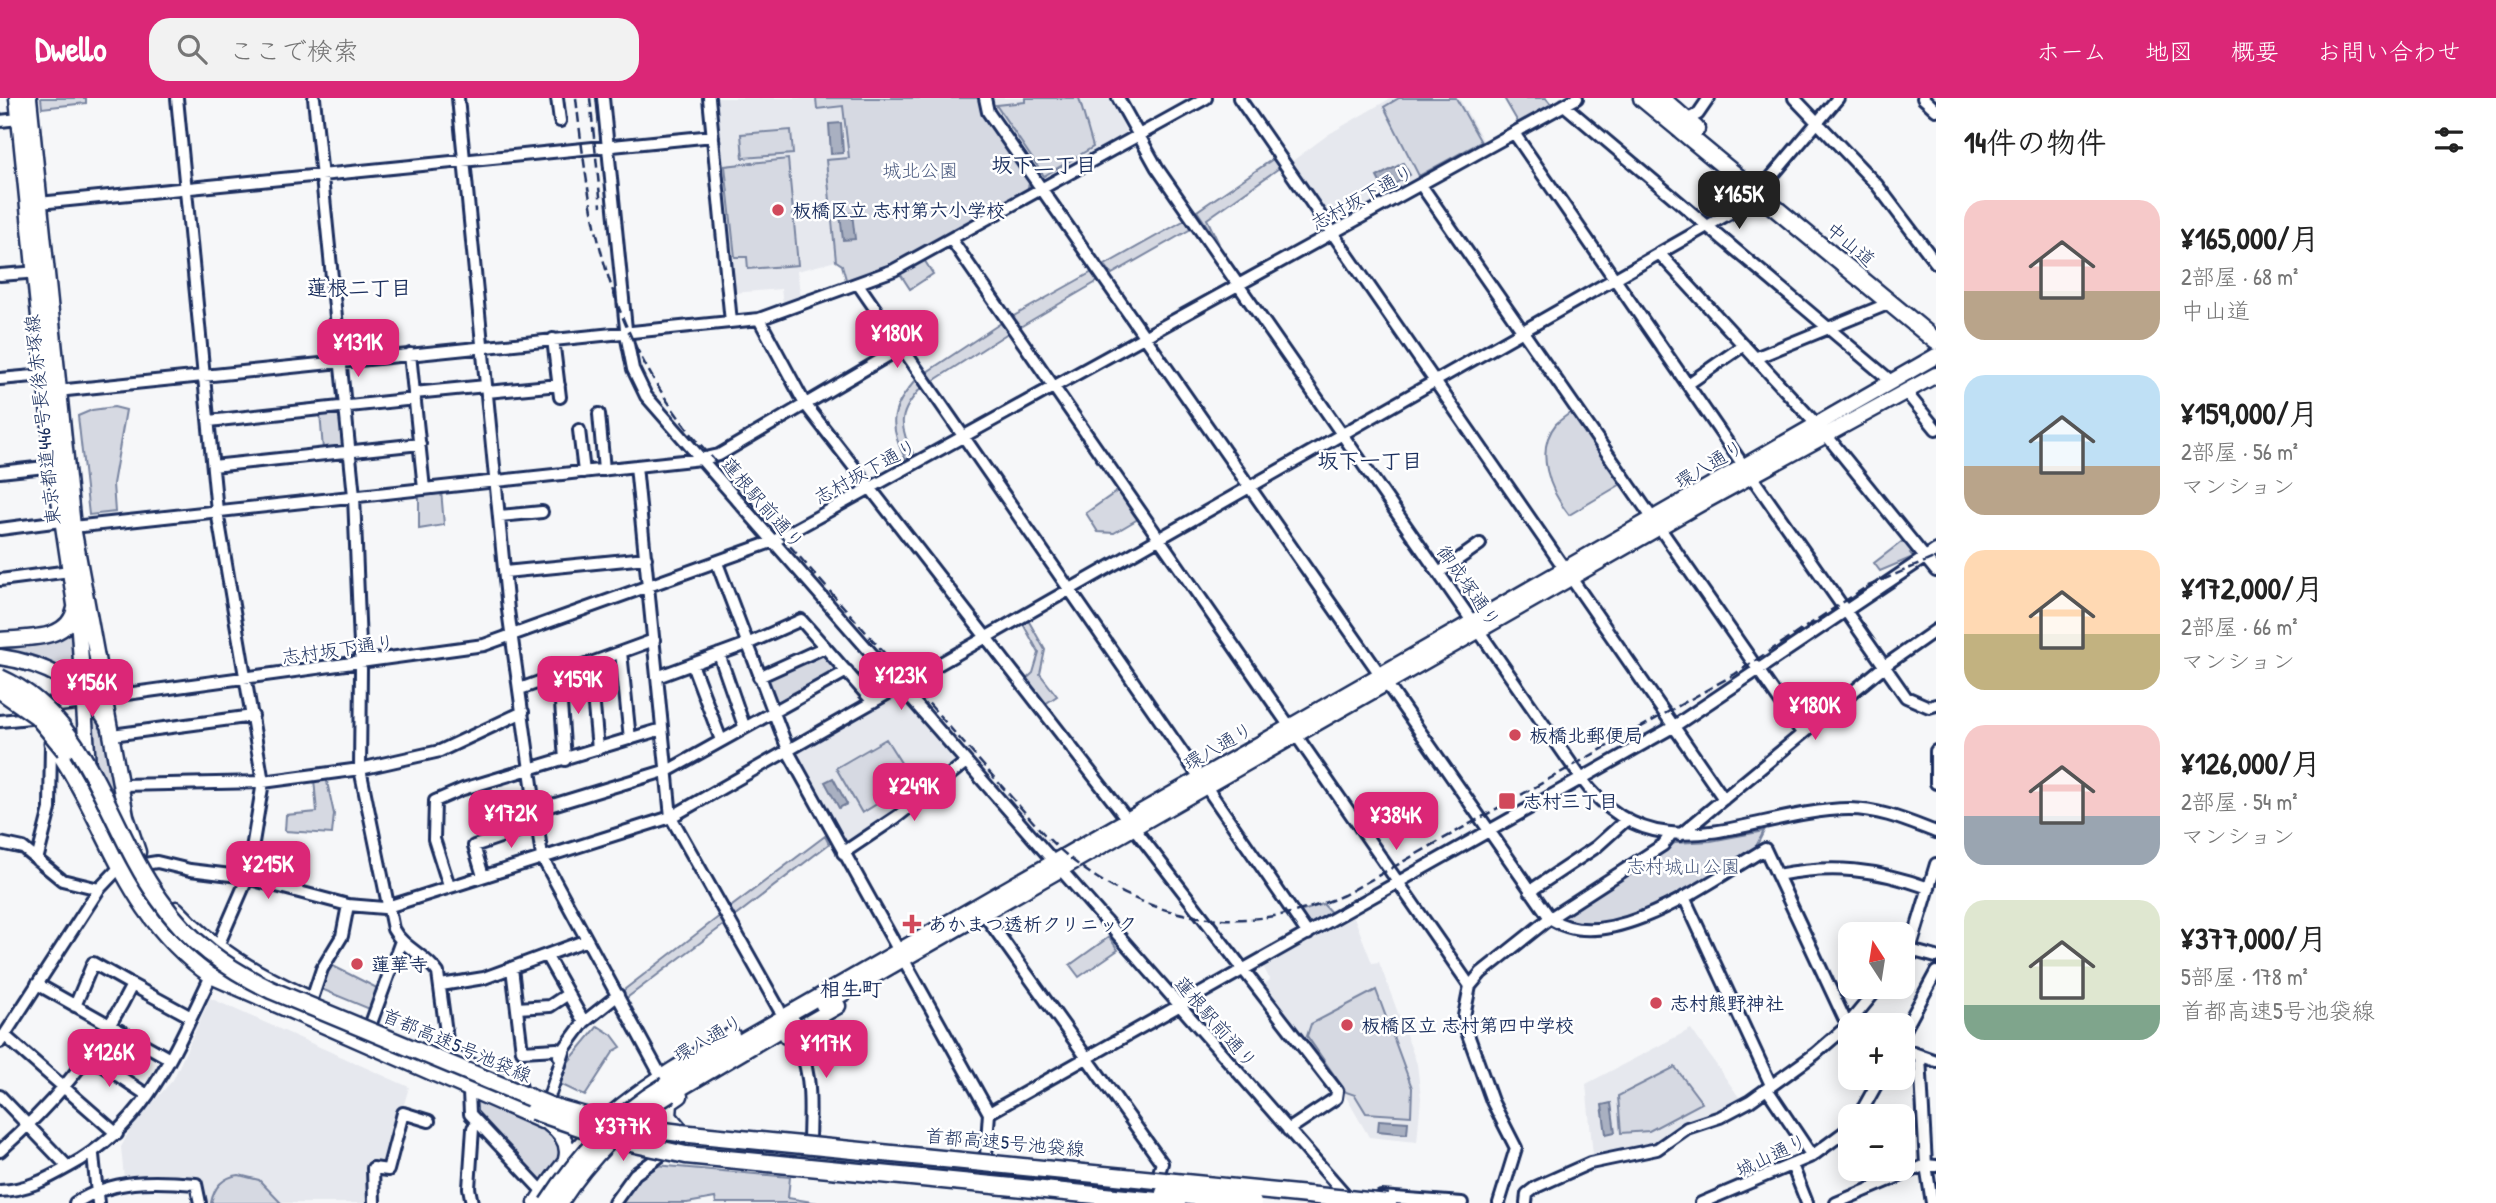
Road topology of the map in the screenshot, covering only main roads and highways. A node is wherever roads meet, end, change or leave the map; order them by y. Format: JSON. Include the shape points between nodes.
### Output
{"nodes":[{"id":1,"x":17,"y":98,"type":"edge"},
{"id":2,"x":29,"y":98,"type":"edge"},
{"id":3,"x":1642,"y":98,"type":"edge"},
{"id":4,"x":1661,"y":98,"type":"edge"},
{"id":5,"x":1761,"y":189,"type":"junction"},
{"id":6,"x":40,"y":271,"type":"junction"},
{"id":7,"x":1936,"y":329,"type":"edge"},
{"id":8,"x":1936,"y":341,"type":"edge"},
{"id":9,"x":1936,"y":356,"type":"edge"},
{"id":10,"x":1936,"y":375,"type":"edge"},
{"id":11,"x":1656,"y":523,"type":"junction"},
{"id":12,"x":67,"y":524,"type":"junction"},
{"id":13,"x":75,"y":600,"type":"junction"},
{"id":14,"x":0,"y":640,"type":"edge"},
{"id":15,"x":0,"y":657,"type":"edge"},
{"id":16,"x":0,"y":678,"type":"edge"},
{"id":17,"x":0,"y":690,"type":"edge"},
{"id":18,"x":0,"y":697,"type":"edge"},
{"id":19,"x":86,"y":698,"type":"junction"},
{"id":20,"x":17,"y":708,"type":"junction"},
{"id":21,"x":113,"y":735,"type":"junction"},
{"id":22,"x":90,"y":803,"type":"junction"},
{"id":23,"x":1057,"y":866,"type":"junction"},
{"id":24,"x":900,"y":958,"type":"junction"},
{"id":25,"x":670,"y":1103,"type":"junction"},
{"id":26,"x":605,"y":1116,"type":"junction"},
{"id":27,"x":640,"y":1123,"type":"junction"},
{"id":28,"x":549,"y":1124,"type":"junction"},
{"id":29,"x":679,"y":1128,"type":"road end"},
{"id":30,"x":585,"y":1136,"type":"junction"},
{"id":31,"x":845,"y":1143,"type":"road end"},
{"id":32,"x":614,"y":1145,"type":"junction"},
{"id":33,"x":566,"y":1159,"type":"junction"},
{"id":34,"x":837,"y":1169,"type":"road end"},
{"id":35,"x":961,"y":1171,"type":"junction"},
{"id":36,"x":545,"y":1200,"type":"edge"},
{"id":37,"x":560,"y":1203,"type":"edge"},
{"id":38,"x":569,"y":1203,"type":"edge"},
{"id":39,"x":1177,"y":1203,"type":"edge"},
{"id":40,"x":1252,"y":1203,"type":"edge"},
{"id":41,"x":1387,"y":1203,"type":"edge"}],
"edges":[{"from":1,"to":6,"type":"main road","name":"東京都道446号長後赤塚線"},
{"from":2,"to":6,"type":"main road","name":"東京都道446号長後赤塚線"},
{"from":3,"to":5,"type":"highway","name":"中山道"},
{"from":4,"to":5,"type":"highway","name":"中山道"},
{"from":5,"to":7,"type":"highway","name":"中山道"},
{"from":5,"to":8,"type":"highway","name":"中山道"},
{"from":6,"to":12,"type":"main road","name":"東京都道446号長後赤塚線","via":[[57,391]]},
{"from":6,"to":12,"type":"main road","name":"東京都道446号長後赤塚線","via":[[54,466]]},
{"from":9,"to":11,"type":"main road","name":"環八通り","via":[[1743,465]]},
{"from":10,"to":11,"type":"main road","name":"環八通り","via":[[1752,477]]},
{"from":11,"to":23,"type":"main road","name":"環八通り"},
{"from":12,"to":13,"type":"main road","name":"東京都道446号長後赤塚線"},
{"from":12,"to":21,"type":"main road","name":"東京都道446号長後赤塚線"},
{"from":13,"to":14,"type":"main road","via":[[72,620],[59,632]]},
{"from":13,"to":19,"type":"main road","name":"東京都道446号長後赤塚線"},
{"from":15,"to":19,"type":"main road","name":"東京都道446号長後赤塚線","via":[[43,667]]},
{"from":16,"to":41,"type":"highway","name":"首都高速5号池袋線","bridge":true,"via":[[31,695],[63,729],[148,884],[203,949],[271,990],[527,1097],[597,1120],[654,1130]]},
{"from":17,"to":39,"type":"highway","name":"首都高速5号池袋線","bridge":true,"via":[[31,710],[61,745],[170,930],[211,967],[268,998],[523,1107],[640,1146],[709,1158]]},
{"from":18,"to":20,"type":"main road","name":"東京都道446号長後赤塚線"},
{"from":19,"to":20,"type":"main road"},
{"from":19,"to":21,"type":"main road","name":"東京都道446号長後赤塚線"},
{"from":19,"to":22,"type":"main road","name":"東京都道446号長後赤塚線"},
{"from":20,"to":22,"type":"main road","name":"東京都道446号長後赤塚線","via":[[51,743]]},
{"from":21,"to":26,"type":"main road","name":"東京都道446号長後赤塚線","via":[[129,828],[143,862],[176,910],[217,948],[246,968],[370,1026],[449,1055],[548,1100]]},
{"from":22,"to":28,"type":"main road","name":"東京都道446号長後赤塚線","via":[[119,868],[148,917],[168,942],[211,976]]},
{"from":23,"to":24,"type":"main road","name":"環八通り"},
{"from":23,"to":24,"type":"main road","name":"環八通り","via":[[984,915]]},
{"from":24,"to":25,"type":"main road","via":[[869,986]]},
{"from":24,"to":26,"type":"main road","via":[[887,952],[866,961],[661,1076]]},
{"from":24,"to":36,"type":"main road","name":"環八通り","bridge":true,"via":[[847,980],[629,1109],[594,1140]]},
{"from":24,"to":37,"type":"main road","name":"環八通り","bridge":true,"via":[[636,1117],[602,1149]]},
{"from":25,"to":27,"type":"main road"},
{"from":25,"to":29,"type":"main road","via":[[669,1116]]},
{"from":26,"to":27,"type":"main road","name":"東京都道446号長後赤塚線"},
{"from":26,"to":30,"type":"main road"},
{"from":27,"to":32,"type":"main road"},
{"from":28,"to":30,"type":"main road","name":"東京都道446号長後赤塚線"},
{"from":28,"to":33,"type":"main road","via":[[565,1139]]},
{"from":30,"to":32,"type":"main road","name":"東京都道446号長後赤塚線"},
{"from":30,"to":33,"type":"main road"},
{"from":31,"to":35,"type":"highway","via":[[890,1160]]},
{"from":32,"to":38,"type":"main road"},
{"from":33,"to":36,"type":"main road"},
{"from":34,"to":35,"type":"highway"},
{"from":35,"to":40,"type":"highway","bridge":true},
{"from":35,"to":41,"type":"highway","bridge":true}]}
